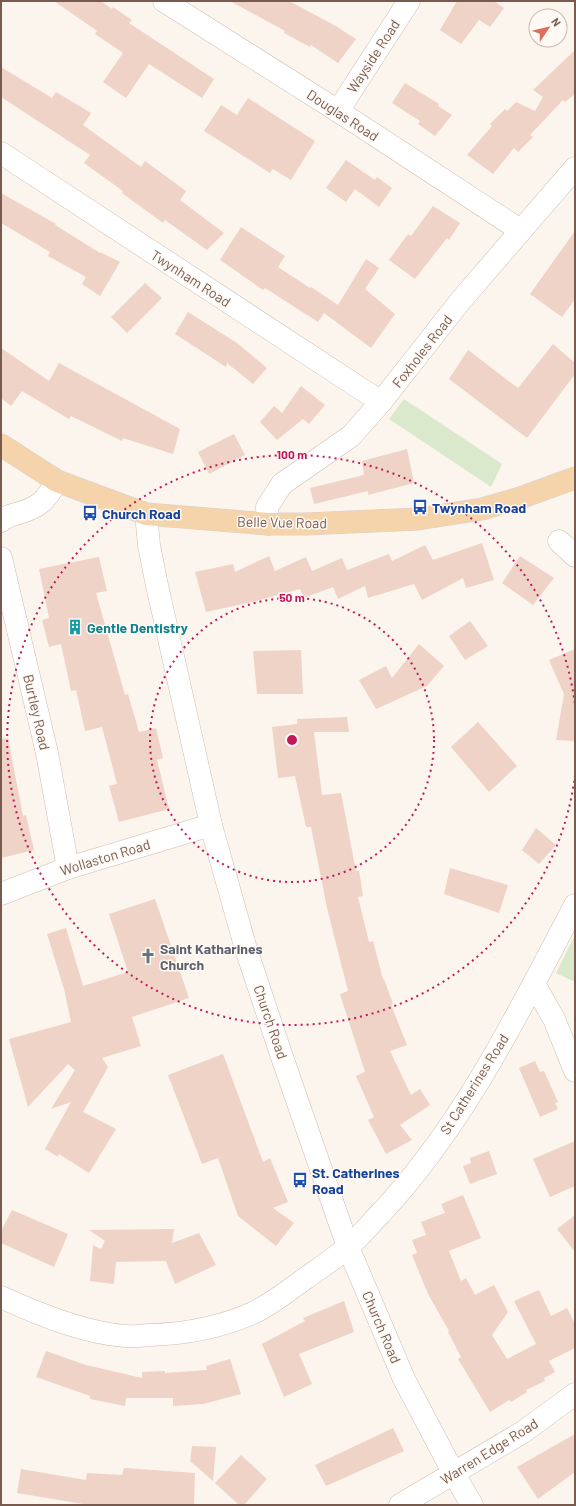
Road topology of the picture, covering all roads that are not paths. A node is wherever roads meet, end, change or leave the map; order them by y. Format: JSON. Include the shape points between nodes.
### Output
{"nodes":[{"id":1,"x":164,"y":1,"type":"edge"},
{"id":2,"x":409,"y":1,"type":"edge"},
{"id":3,"x":338,"y":111,"type":"junction"},
{"id":4,"x":1,"y":154,"type":"edge"},
{"id":5,"x":575,"y":168,"type":"edge"},
{"id":6,"x":520,"y":230,"type":"junction"},
{"id":7,"x":381,"y":402,"type":"junction"},
{"id":8,"x":1,"y":445,"type":"edge"},
{"id":9,"x":575,"y":478,"type":"edge"},
{"id":10,"x":57,"y":481,"type":"junction"},
{"id":11,"x":146,"y":514,"type":"junction"},
{"id":12,"x":1,"y":521,"type":"edge"},
{"id":13,"x":268,"y":524,"type":"junction"},
{"id":14,"x":559,"y":541,"type":"dead end"},
{"id":15,"x":575,"y":556,"type":"edge"},
{"id":16,"x":1,"y":558,"type":"edge"},
{"id":17,"x":211,"y":825,"type":"junction"},
{"id":18,"x":68,"y":868,"type":"junction"},
{"id":19,"x":1,"y":894,"type":"edge"},
{"id":20,"x":575,"y":905,"type":"edge"},
{"id":21,"x":534,"y":984,"type":"junction"},
{"id":22,"x":575,"y":1071,"type":"edge"},
{"id":23,"x":348,"y":1247,"type":"junction"},
{"id":24,"x":1,"y":1297,"type":"edge"},
{"id":25,"x":575,"y":1394,"type":"edge"},
{"id":26,"x":454,"y":1474,"type":"junction"},
{"id":27,"x":400,"y":1505,"type":"edge"},
{"id":28,"x":472,"y":1505,"type":"edge"}],
"edges":[{"from":1,"to":3,"type":"street","name":"Douglas Road"},
{"from":2,"to":3,"type":"street","name":"Wayside Road"},
{"from":3,"to":6,"type":"street","name":"Douglas Road"},
{"from":4,"to":7,"type":"street","name":"Twynham Road"},
{"from":5,"to":6,"type":"street","name":"Foxholes Road"},
{"from":6,"to":7,"type":"street","name":"Foxholes Road"},
{"from":7,"to":13,"type":"street","name":"Foxholes Road","via":[[351,436],[282,484],[268,507]]},
{"from":8,"to":10,"type":"main road","name":"Belle Vue Road"},
{"from":9,"to":13,"type":"main road","name":"Belle Vue Road","via":[[482,509],[418,519]]},
{"from":10,"to":11,"type":"main road","name":"Belle Vue Road"},
{"from":10,"to":12,"type":"street","via":[[49,496],[39,504],[30,510],[5,517]]},
{"from":11,"to":13,"type":"main road","name":"Belle Vue Road"},
{"from":11,"to":17,"type":"street","name":"Church Road","via":[[156,581]]},
{"from":14,"to":15,"type":"street"},
{"from":16,"to":18,"type":"street","name":"Burtley Road","via":[[47,753]]},
{"from":17,"to":18,"type":"street","name":"Wollaston Road"},
{"from":17,"to":23,"type":"street","name":"Church Road","via":[[249,956]]},
{"from":18,"to":19,"type":"street","name":"Wollaston Road"},
{"from":20,"to":21,"type":"street","name":"St Catherines Road"},
{"from":21,"to":22,"type":"street","via":[[554,1018]]},
{"from":21,"to":23,"type":"street","name":"St Catherines Road","via":[[462,1107],[436,1145],[402,1190]]},
{"from":23,"to":24,"type":"street","name":"St Catherines Road","via":[[276,1300],[254,1312],[223,1324],[172,1334],[126,1336],[95,1331],[44,1316]]},
{"from":23,"to":26,"type":"street","name":"Church Road","via":[[404,1379]]},
{"from":25,"to":26,"type":"street","name":"Warren Edge Road","via":[[523,1432]]},
{"from":26,"to":27,"type":"street","name":"Warren Edge Road"},
{"from":26,"to":28,"type":"street","name":"Church Road"}]}
